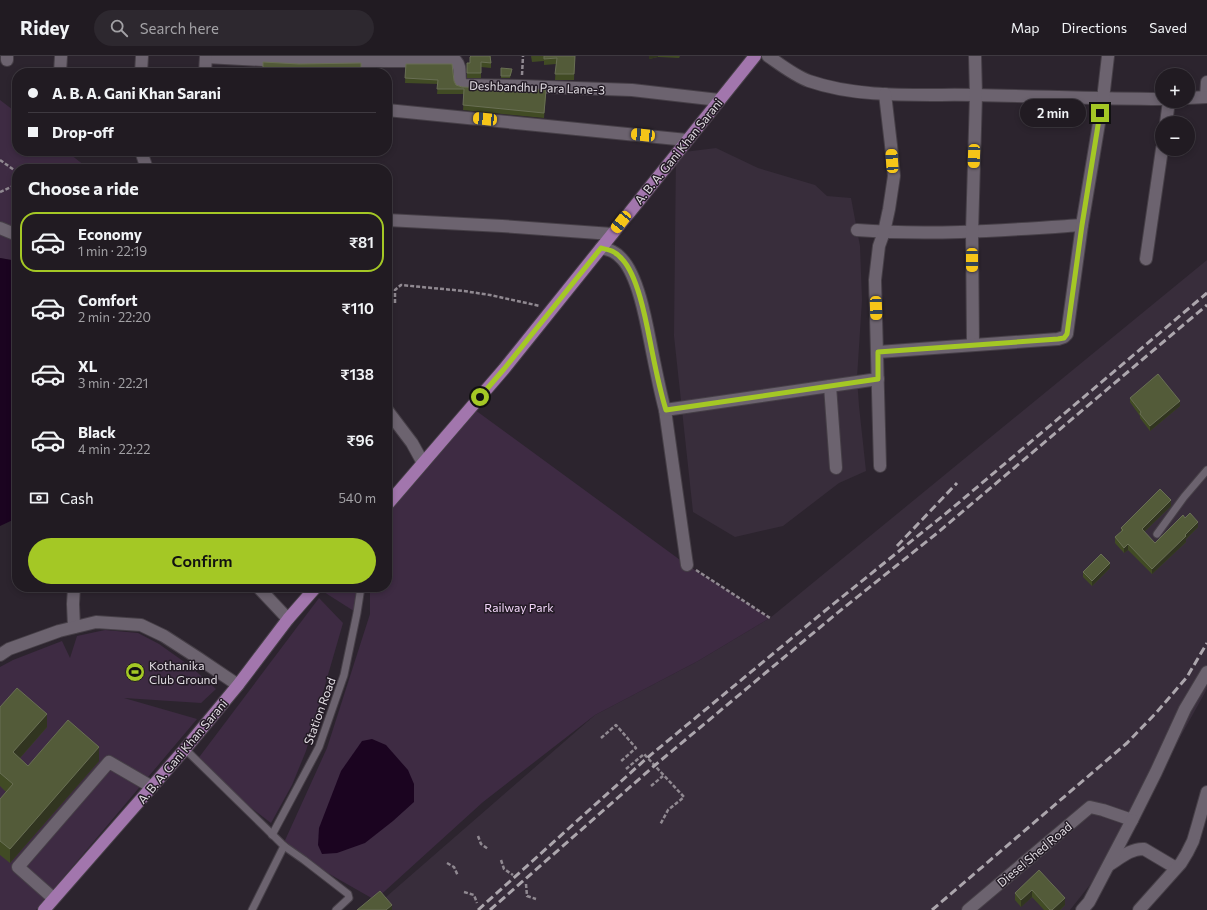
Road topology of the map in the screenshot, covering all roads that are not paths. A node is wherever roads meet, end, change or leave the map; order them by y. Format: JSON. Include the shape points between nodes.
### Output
{"nodes":[{"id":1,"x":61,"y":56,"type":"edge"},
{"id":2,"x":142,"y":56,"type":"edge"},
{"id":3,"x":755,"y":56,"type":"edge"},
{"id":4,"x":768,"y":56,"type":"edge"},
{"id":5,"x":975,"y":56,"type":"edge"},
{"id":6,"x":1108,"y":56,"type":"edge"},
{"id":7,"x":206,"y":57,"type":"edge"},
{"id":8,"x":60,"y":68,"type":"edge"},
{"id":9,"x":142,"y":68,"type":"edge"},
{"id":10,"x":205,"y":68,"type":"edge"},
{"id":11,"x":1207,"y":82,"type":"edge"},
{"id":12,"x":885,"y":94,"type":"junction"},
{"id":13,"x":976,"y":95,"type":"junction"},
{"id":14,"x":1207,"y":97,"type":"edge"},
{"id":15,"x":1195,"y":98,"type":"edge"},
{"id":16,"x":1103,"y":99,"type":"junction"},
{"id":17,"x":1155,"y":99,"type":"edge"},
{"id":18,"x":719,"y":100,"type":"junction"},
{"id":19,"x":392,"y":110,"type":"edge"},
{"id":20,"x":687,"y":140,"type":"junction"},
{"id":21,"x":1161,"y":156,"type":"edge"},
{"id":22,"x":392,"y":220,"type":"edge"},
{"id":23,"x":1082,"y":225,"type":"junction"},
{"id":24,"x":0,"y":228,"type":"edge"},
{"id":25,"x":857,"y":230,"type":"dead end"},
{"id":26,"x":884,"y":232,"type":"junction"},
{"id":27,"x":972,"y":232,"type":"junction"},
{"id":28,"x":12,"y":233,"type":"edge"},
{"id":29,"x":612,"y":234,"type":"junction"},
{"id":30,"x":601,"y":248,"type":"junction"},
{"id":31,"x":1146,"y":259,"type":"dead end"},
{"id":32,"x":973,"y":345,"type":"junction"},
{"id":33,"x":878,"y":352,"type":"junction"},
{"id":34,"x":878,"y":379,"type":"junction"},
{"id":35,"x":830,"y":386,"type":"junction"},
{"id":36,"x":666,"y":410,"type":"junction"},
{"id":37,"x":392,"y":417,"type":"edge"},
{"id":38,"x":423,"y":463,"type":"junction"},
{"id":39,"x":880,"y":466,"type":"dead end"},
{"id":40,"x":836,"y":468,"type":"dead end"},
{"id":41,"x":1207,"y":470,"type":"edge"},
{"id":42,"x":392,"y":498,"type":"edge"},
{"id":43,"x":1157,"y":534,"type":"dead end"},
{"id":44,"x":687,"y":565,"type":"road end"},
{"id":45,"x":74,"y":592,"type":"edge"},
{"id":46,"x":263,"y":592,"type":"edge"},
{"id":47,"x":312,"y":592,"type":"edge"},
{"id":48,"x":360,"y":592,"type":"edge"},
{"id":49,"x":288,"y":619,"type":"junction"},
{"id":50,"x":74,"y":628,"type":"junction"},
{"id":51,"x":0,"y":655,"type":"edge"},
{"id":52,"x":1207,"y":672,"type":"edge"},
{"id":53,"x":238,"y":685,"type":"junction"},
{"id":54,"x":185,"y":749,"type":"junction"},
{"id":55,"x":152,"y":787,"type":"junction"},
{"id":56,"x":1207,"y":792,"type":"edge"},
{"id":57,"x":1132,"y":820,"type":"junction"},
{"id":58,"x":272,"y":835,"type":"junction"},
{"id":59,"x":284,"y":846,"type":"junction"},
{"id":60,"x":1108,"y":866,"type":"junction"},
{"id":61,"x":1176,"y":868,"type":"junction"},
{"id":62,"x":53,"y":898,"type":"junction"},
{"id":63,"x":44,"y":910,"type":"edge"},
{"id":64,"x":252,"y":910,"type":"edge"},
{"id":65,"x":336,"y":910,"type":"edge"},
{"id":66,"x":968,"y":910,"type":"edge"},
{"id":67,"x":1082,"y":910,"type":"edge"},
{"id":68,"x":1139,"y":910,"type":"edge"}],
"edges":[{"from":1,"to":8,"type":"street"},
{"from":2,"to":9,"type":"street"},
{"from":3,"to":18,"type":"main road","name":"A. B. A. Gani Khan Sarani"},
{"from":4,"to":12,"type":"street","via":[[808,80],[838,88]]},
{"from":5,"to":13,"type":"street"},
{"from":6,"to":16,"type":"street"},
{"from":7,"to":10,"type":"street"},
{"from":7,"to":18,"type":"street","name":"Deshbandhu Para Lane-3","via":[[299,62],[456,61],[459,66],[460,84],[464,86],[632,90]]},
{"from":11,"to":14,"type":"street"},
{"from":12,"to":13,"type":"street"},
{"from":12,"to":26,"type":"street","via":[[894,176]]},
{"from":13,"to":16,"type":"street"},
{"from":13,"to":27,"type":"street"},
{"from":14,"to":15,"type":"street"},
{"from":16,"to":17,"type":"street"},
{"from":16,"to":23,"type":"street"},
{"from":18,"to":20,"type":"main road","name":"A. B. A. Gani Khan Sarani"},
{"from":19,"to":20,"type":"street"},
{"from":20,"to":29,"type":"main road","name":"A. B. A. Gani Khan Sarani"},
{"from":21,"to":31,"type":"street"},
{"from":22,"to":29,"type":"street"},
{"from":23,"to":27,"type":"street"},
{"from":23,"to":32,"type":"street","via":[[1067,334],[1064,338]]},
{"from":24,"to":28,"type":"street"},
{"from":25,"to":26,"type":"street"},
{"from":26,"to":27,"type":"street"},
{"from":26,"to":33,"type":"street","via":[[879,246],[875,280]]},
{"from":27,"to":32,"type":"street"},
{"from":29,"to":30,"type":"main road","name":"A. B. A. Gani Khan Sarani"},
{"from":30,"to":36,"type":"street","via":[[613,250],[623,259],[633,276],[643,308]]},
{"from":30,"to":38,"type":"main road","name":"A. B. A. Gani Khan Sarani","via":[[504,369]]},
{"from":32,"to":33,"type":"street"},
{"from":33,"to":34,"type":"street"},
{"from":34,"to":35,"type":"street"},
{"from":34,"to":39,"type":"street"},
{"from":35,"to":36,"type":"street"},
{"from":35,"to":40,"type":"street"},
{"from":36,"to":44,"type":"street"},
{"from":37,"to":38,"type":"street"},
{"from":38,"to":42,"type":"main road","name":"A. B. A. Gani Khan Sarani"},
{"from":41,"to":43,"type":"lane"},
{"from":45,"to":50,"type":"street"},
{"from":46,"to":49,"type":"street"},
{"from":47,"to":49,"type":"main road","name":"A. B. A. Gani Khan Sarani"},
{"from":48,"to":58,"type":"lane","name":"Station Road","via":[[344,675],[319,747]]},
{"from":49,"to":53,"type":"main road","name":"A. B. A. Gani Khan Sarani"},
{"from":50,"to":51,"type":"street","via":[[9,649]]},
{"from":50,"to":53,"type":"street","via":[[96,622],[140,625],[164,636]]},
{"from":52,"to":57,"type":"street","via":[[1185,709]]},
{"from":53,"to":54,"type":"main road","name":"A. B. A. Gani Khan Sarani"},
{"from":54,"to":55,"type":"main road","name":"A. B. A. Gani Khan Sarani"},
{"from":54,"to":58,"type":"lane"},
{"from":55,"to":62,"type":"main road","name":"A. B. A. Gani Khan Sarani"},
{"from":55,"to":62,"type":"street","via":[[109,762],[18,867]]},
{"from":56,"to":61,"type":"street","via":[[1193,841]]},
{"from":57,"to":60,"type":"street"},
{"from":57,"to":66,"type":"street","name":"Diesel Shed Road","via":[[1090,807]]},
{"from":58,"to":59,"type":"lane"},
{"from":59,"to":64,"type":"lane"},
{"from":59,"to":65,"type":"lane","via":[[348,894],[349,898]]},
{"from":60,"to":61,"type":"street","via":[[1132,851],[1144,849]]},
{"from":60,"to":67,"type":"street"},
{"from":61,"to":68,"type":"street"},
{"from":62,"to":63,"type":"main road","name":"A. B. A. Gani Khan Sarani"}]}
